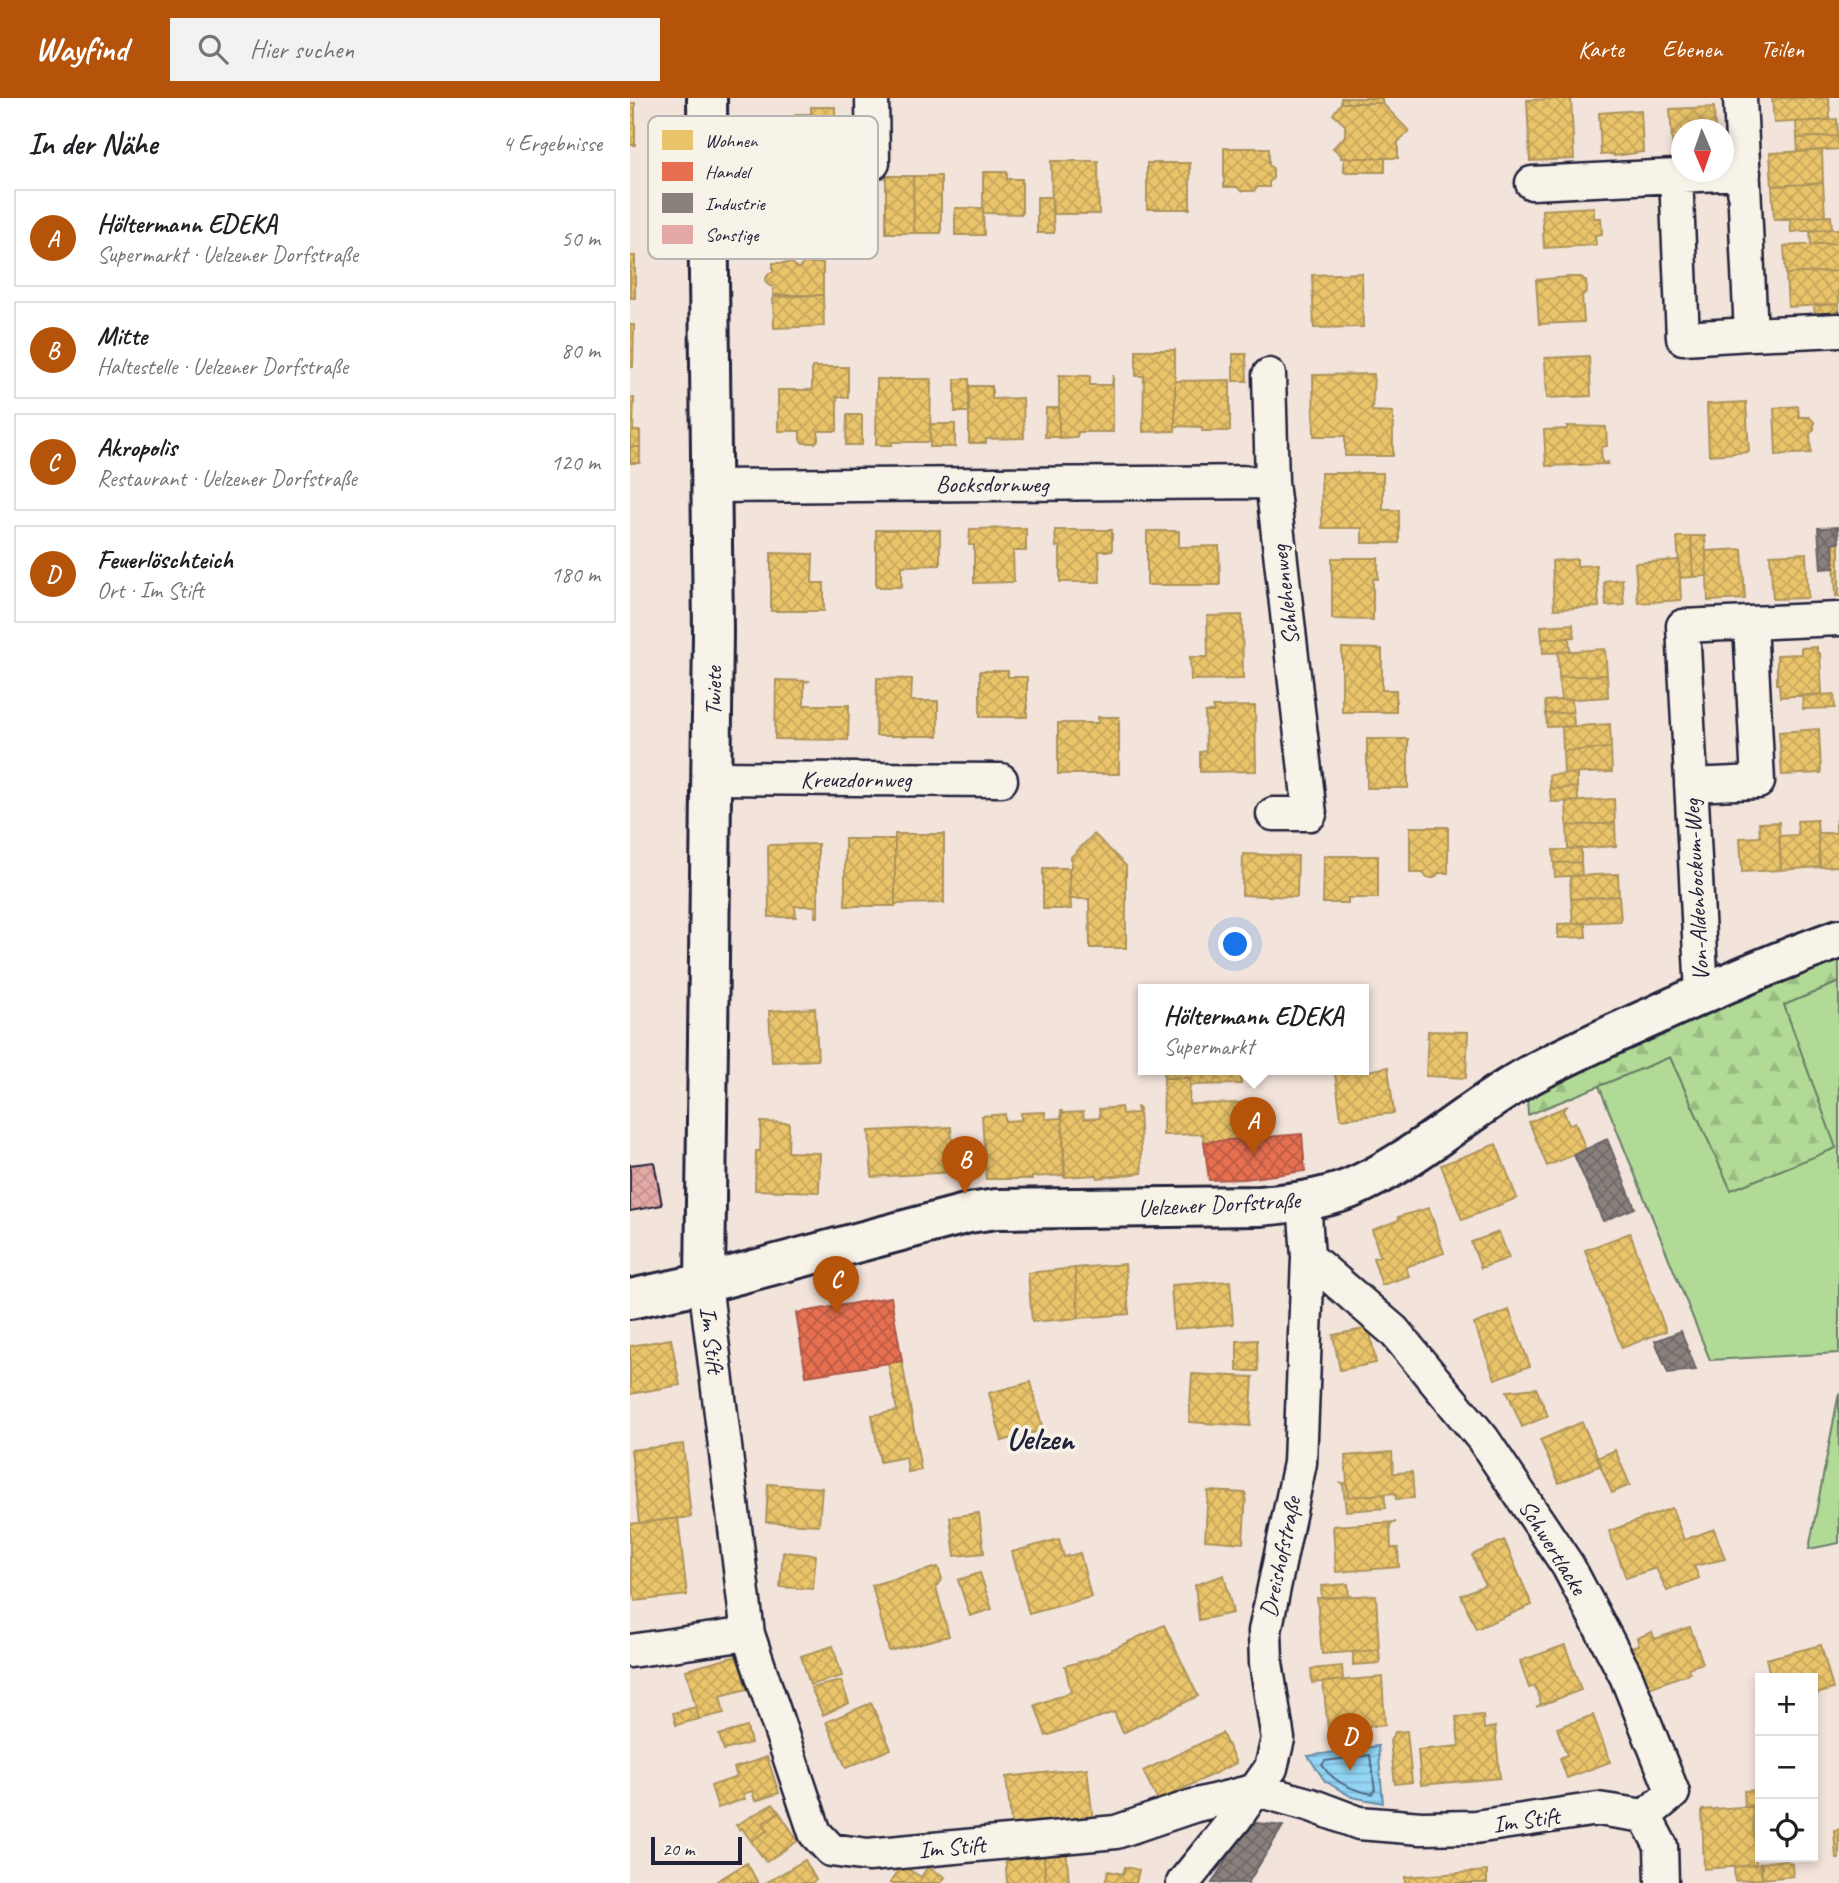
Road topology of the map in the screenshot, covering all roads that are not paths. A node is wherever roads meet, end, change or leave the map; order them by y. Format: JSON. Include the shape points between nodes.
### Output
{"nodes":[{"id":1,"x":707,"y":98,"type":"edge"},
{"id":2,"x":872,"y":98,"type":"edge"},
{"id":3,"x":1740,"y":98,"type":"edge"},
{"id":4,"x":707,"y":116,"type":"edge"},
{"id":5,"x":872,"y":116,"type":"edge"},
{"id":6,"x":1734,"y":173,"type":"edge"},
{"id":7,"x":1744,"y":173,"type":"junction"},
{"id":8,"x":1671,"y":176,"type":"edge"},
{"id":9,"x":1676,"y":182,"type":"edge"},
{"id":10,"x":1532,"y":183,"type":"dead end"},
{"id":11,"x":709,"y":259,"type":"edge"},
{"id":12,"x":1839,"y":330,"type":"edge"},
{"id":13,"x":1751,"y":334,"type":"junction"},
{"id":14,"x":1269,"y":375,"type":"dead end"},
{"id":15,"x":1272,"y":482,"type":"junction"},
{"id":16,"x":713,"y":486,"type":"junction"},
{"id":17,"x":1839,"y":619,"type":"edge"},
{"id":18,"x":1750,"y":623,"type":"junction"},
{"id":19,"x":712,"y":778,"type":"junction"},
{"id":20,"x":1001,"y":780,"type":"dead end"},
{"id":21,"x":1691,"y":785,"type":"junction"},
{"id":22,"x":1273,"y":814,"type":"dead end"},
{"id":23,"x":1839,"y":939,"type":"edge"},
{"id":24,"x":1702,"y":994,"type":"junction"},
{"id":25,"x":1304,"y":1201,"type":"junction"},
{"id":26,"x":1308,"y":1257,"type":"junction"},
{"id":27,"x":705,"y":1283,"type":"junction"},
{"id":28,"x":630,"y":1299,"type":"edge"},
{"id":29,"x":748,"y":1634,"type":"junction"},
{"id":30,"x":630,"y":1651,"type":"edge"},
{"id":31,"x":1257,"y":1790,"type":"junction"},
{"id":32,"x":1645,"y":1816,"type":"junction"},
{"id":33,"x":1183,"y":1883,"type":"edge"},
{"id":34,"x":1662,"y":1883,"type":"edge"}],
"edges":[{"from":1,"to":4,"type":"street","name":"Twiete"},
{"from":2,"to":5,"type":"street"},
{"from":3,"to":7,"type":"street"},
{"from":6,"to":7,"type":"street"},
{"from":7,"to":13,"type":"street"},
{"from":8,"to":10,"type":"street"},
{"from":9,"to":13,"type":"street","via":[[1683,338]]},
{"from":11,"to":16,"type":"street","name":"Twiete"},
{"from":12,"to":13,"type":"street"},
{"from":14,"to":15,"type":"street","name":"Schlehenweg"},
{"from":15,"to":16,"type":"street","name":"Bocksdornweg"},
{"from":15,"to":22,"type":"street","name":"Schlehenweg","via":[[1324,814]]},
{"from":16,"to":19,"type":"street","name":"Twiete"},
{"from":17,"to":18,"type":"street","name":"Von-Aldenbockum-Weg"},
{"from":18,"to":21,"type":"street","name":"Von-Aldenbockum-Weg","via":[[1683,626]]},
{"from":18,"to":21,"type":"street","name":"Von-Aldenbockum-Weg","via":[[1758,782]]},
{"from":19,"to":20,"type":"street","name":"Kreuzdornweg"},
{"from":19,"to":27,"type":"street","name":"Twiete"},
{"from":21,"to":24,"type":"street","name":"Von-Aldenbockum-Weg"},
{"from":23,"to":24,"type":"street","name":"Uelzener Dorfstraße"},
{"from":24,"to":25,"type":"street","name":"Uelzener Dorfstraße","via":[[1526,1077],[1384,1171],[1348,1189]]},
{"from":25,"to":26,"type":"street","name":"Dreishofstraße"},
{"from":25,"to":27,"type":"street","name":"Uelzener Dorfstraße","via":[[1260,1206],[996,1209]]},
{"from":26,"to":31,"type":"street","name":"Dreishofstraße","via":[[1300,1462],[1265,1631],[1278,1739],[1271,1768]]},
{"from":26,"to":32,"type":"street","name":"Schwertlacke","via":[[1394,1331],[1483,1439],[1568,1566],[1626,1676],[1673,1793]]},
{"from":27,"to":28,"type":"street","name":"Uelzener Dorfstraße"},
{"from":27,"to":29,"type":"street","name":"Im Stift"},
{"from":29,"to":30,"type":"street"},
{"from":29,"to":31,"type":"street","name":"Im Stift","via":[[815,1833],[831,1850],[868,1855],[1116,1832],[1193,1805]]},
{"from":31,"to":32,"type":"street","name":"Im Stift","via":[[1360,1824],[1475,1827],[1598,1809]]},
{"from":31,"to":33,"type":"street","name":"Dreishofstraße"},
{"from":32,"to":34,"type":"street","via":[[1661,1846]]}]}
